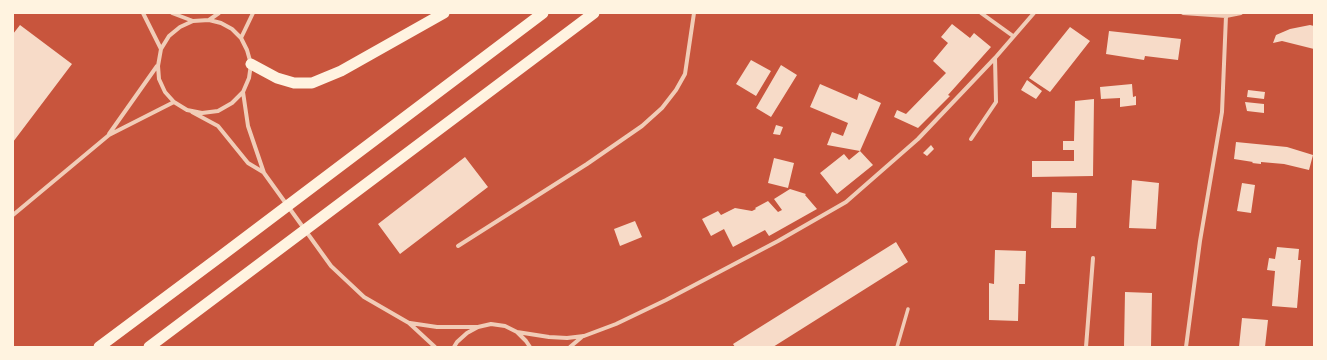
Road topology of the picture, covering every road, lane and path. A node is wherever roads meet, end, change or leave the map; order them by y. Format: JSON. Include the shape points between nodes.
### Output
{"nodes":[{"id":1,"x":143,"y":13,"type":"edge"},
{"id":2,"x":172,"y":13,"type":"edge"},
{"id":3,"x":219,"y":13,"type":"edge"},
{"id":4,"x":253,"y":13,"type":"edge"},
{"id":5,"x":444,"y":13,"type":"edge"},
{"id":6,"x":543,"y":13,"type":"edge"},
{"id":7,"x":594,"y":13,"type":"edge"},
{"id":8,"x":694,"y":13,"type":"edge"},
{"id":9,"x":982,"y":13,"type":"edge"},
{"id":10,"x":1034,"y":13,"type":"edge"},
{"id":11,"x":1183,"y":13,"type":"edge"},
{"id":12,"x":1241,"y":13,"type":"edge"},
{"id":13,"x":1226,"y":16,"type":"junction"},
{"id":14,"x":209,"y":20,"type":"junction"},
{"id":15,"x":193,"y":21,"type":"junction"},
{"id":16,"x":1013,"y":36,"type":"junction"},
{"id":17,"x":241,"y":38,"type":"junction"},
{"id":18,"x":161,"y":49,"type":"junction"},
{"id":19,"x":996,"y":58,"type":"junction"},
{"id":20,"x":251,"y":64,"type":"junction"},
{"id":21,"x":158,"y":66,"type":"junction"},
{"id":22,"x":243,"y":92,"type":"junction"},
{"id":23,"x":174,"y":102,"type":"junction"},
{"id":24,"x":186,"y":110,"type":"junction"},
{"id":25,"x":109,"y":135,"type":"junction"},
{"id":26,"x":971,"y":138,"type":"dead end"},
{"id":27,"x":264,"y":173,"type":"junction"},
{"id":28,"x":13,"y":215,"type":"edge"},
{"id":29,"x":458,"y":246,"type":"dead end"},
{"id":30,"x":1093,"y":258,"type":"dead end"},
{"id":31,"x":908,"y":309,"type":"dead end"},
{"id":32,"x":409,"y":323,"type":"junction"},
{"id":33,"x":478,"y":327,"type":"junction"},
{"id":34,"x":517,"y":332,"type":"junction"},
{"id":35,"x":584,"y":336,"type":"junction"},
{"id":36,"x":99,"y":347,"type":"edge"},
{"id":37,"x":149,"y":347,"type":"edge"},
{"id":38,"x":435,"y":347,"type":"edge"},
{"id":39,"x":454,"y":347,"type":"edge"},
{"id":40,"x":530,"y":347,"type":"edge"},
{"id":41,"x":570,"y":347,"type":"edge"},
{"id":42,"x":897,"y":347,"type":"edge"},
{"id":43,"x":1086,"y":347,"type":"edge"},
{"id":44,"x":1186,"y":347,"type":"edge"}],
"edges":[{"from":1,"to":18,"type":"street"},
{"from":2,"to":15,"type":"street"},
{"from":3,"to":14,"type":"street"},
{"from":4,"to":17,"type":"street"},
{"from":5,"to":20,"type":"highway","via":[[341,71],[312,83],[294,84]]},
{"from":6,"to":36,"type":"highway"},
{"from":7,"to":37,"type":"highway"},
{"from":8,"to":29,"type":"street","via":[[685,74],[662,108],[642,126],[587,164]]},
{"from":9,"to":16,"type":"street"},
{"from":10,"to":16,"type":"street"},
{"from":11,"to":13,"type":"street"},
{"from":12,"to":13,"type":"street"},
{"from":13,"to":44,"type":"street","via":[[1222,112],[1200,241]]},
{"from":14,"to":15,"type":"street"},
{"from":14,"to":17,"type":"street","via":[[232,29]]},
{"from":15,"to":18,"type":"street","via":[[168,36]]},
{"from":16,"to":19,"type":"street"},
{"from":17,"to":20,"type":"street","via":[[248,50]]},
{"from":18,"to":21,"type":"street"},
{"from":19,"to":26,"type":"street","via":[[996,102]]},
{"from":19,"to":35,"type":"street","via":[[918,139],[846,202],[673,296],[616,324]]},
{"from":20,"to":22,"type":"street"},
{"from":21,"to":23,"type":"street","via":[[162,86]]},
{"from":21,"to":25,"type":"street"},
{"from":22,"to":24,"type":"street","via":[[232,103],[218,111],[202,113]]},
{"from":22,"to":27,"type":"street","via":[[248,126]]},
{"from":23,"to":24,"type":"street"},
{"from":23,"to":25,"type":"street"},
{"from":24,"to":27,"type":"street","via":[[218,126],[248,163]]},
{"from":25,"to":28,"type":"street"},
{"from":27,"to":32,"type":"street","via":[[331,266],[364,297]]},
{"from":30,"to":43,"type":"street"},
{"from":31,"to":42,"type":"street"},
{"from":32,"to":33,"type":"street","via":[[437,327]]},
{"from":32,"to":38,"type":"street"},
{"from":33,"to":34,"type":"street","via":[[491,324],[505,326]]},
{"from":33,"to":39,"type":"street","via":[[466,333]]},
{"from":34,"to":35,"type":"street","via":[[549,337]]},
{"from":34,"to":40,"type":"street"},
{"from":35,"to":41,"type":"street"}]}
